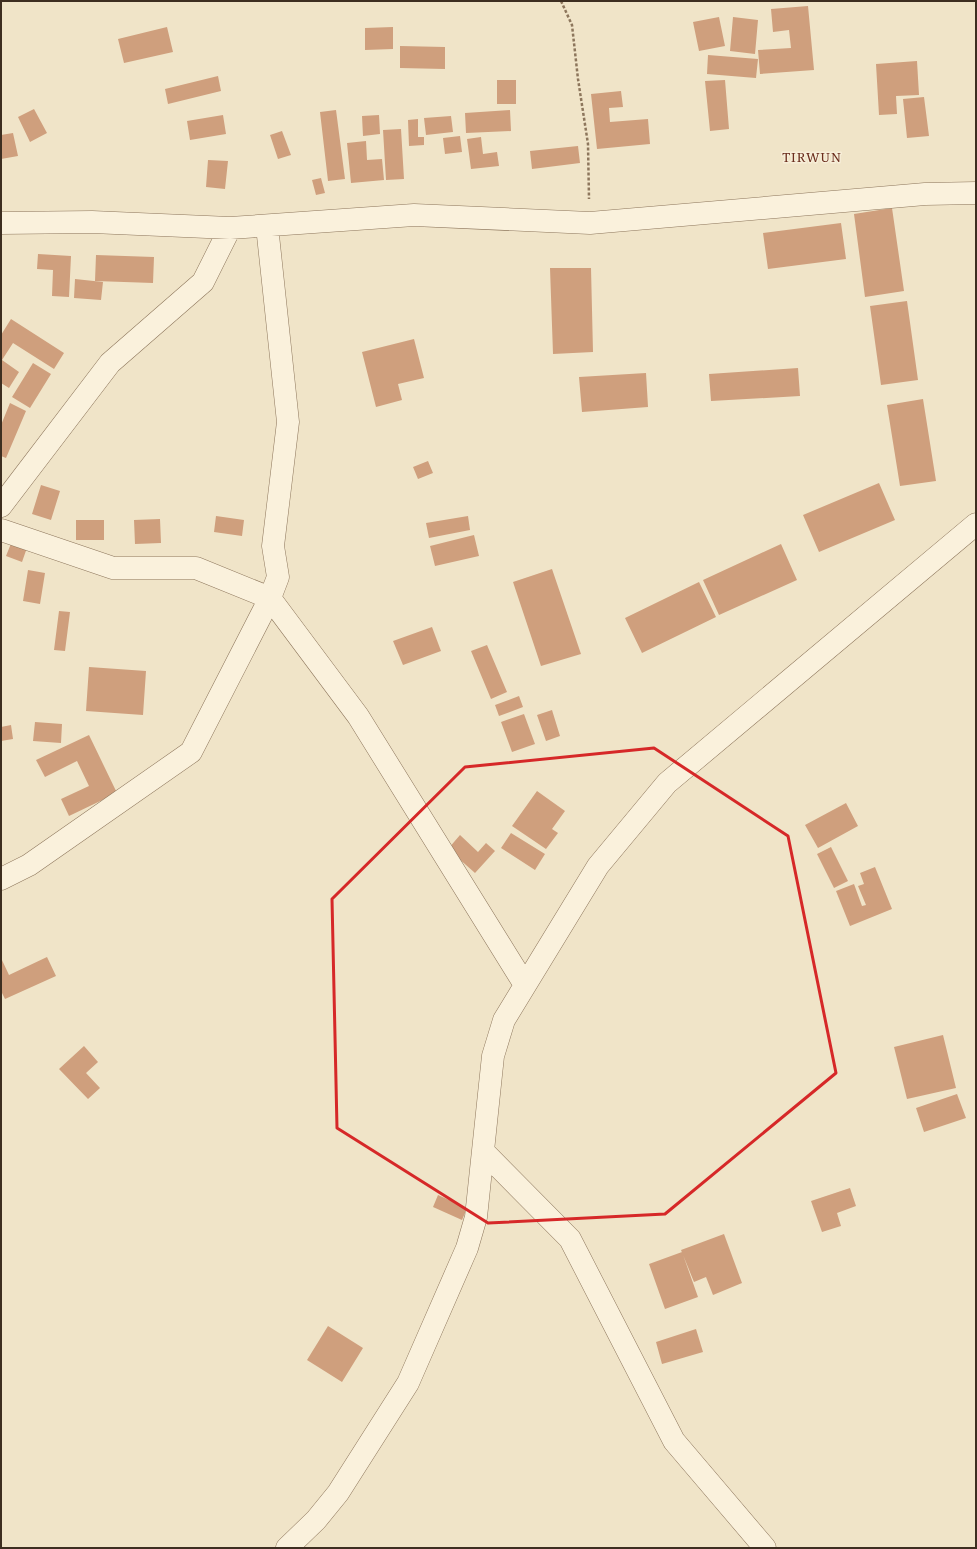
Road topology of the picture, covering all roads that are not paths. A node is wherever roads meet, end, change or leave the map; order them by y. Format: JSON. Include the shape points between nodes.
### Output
{"nodes":[{"id":1,"x":976,"y":193,"type":"edge"},
{"id":2,"x":1,"y":223,"type":"edge"},
{"id":3,"x":267,"y":226,"type":"junction"},
{"id":4,"x":230,"y":228,"type":"junction"},
{"id":5,"x":1,"y":506,"type":"edge"},
{"id":6,"x":976,"y":524,"type":"edge"},
{"id":7,"x":1,"y":530,"type":"edge"},
{"id":8,"x":270,"y":598,"type":"junction"},
{"id":9,"x":1,"y":879,"type":"edge"},
{"id":10,"x":525,"y":985,"type":"junction"},
{"id":11,"x":483,"y":1151,"type":"junction"},
{"id":12,"x":287,"y":1548,"type":"edge"},
{"id":13,"x":765,"y":1548,"type":"edge"}],
"edges":[{"from":1,"to":3,"type":"street","via":[[917,195],[590,223],[414,215]]},
{"from":2,"to":4,"type":"street","via":[[92,222]]},
{"from":3,"to":4,"type":"street"},
{"from":3,"to":8,"type":"street","via":[[288,422],[273,546],[278,577]]},
{"from":4,"to":5,"type":"street","via":[[203,282],[110,363]]},
{"from":6,"to":10,"type":"street","via":[[667,783],[598,866]]},
{"from":7,"to":8,"type":"street","via":[[113,568],[196,568]]},
{"from":8,"to":9,"type":"street","via":[[191,752],[29,865]]},
{"from":8,"to":10,"type":"street","via":[[358,716]]},
{"from":10,"to":11,"type":"street","via":[[504,1020],[493,1056]]},
{"from":11,"to":12,"type":"street","via":[[476,1216],[467,1248],[408,1383],[338,1493],[316,1520]]},
{"from":11,"to":13,"type":"street","via":[[570,1239],[674,1441]]}]}
